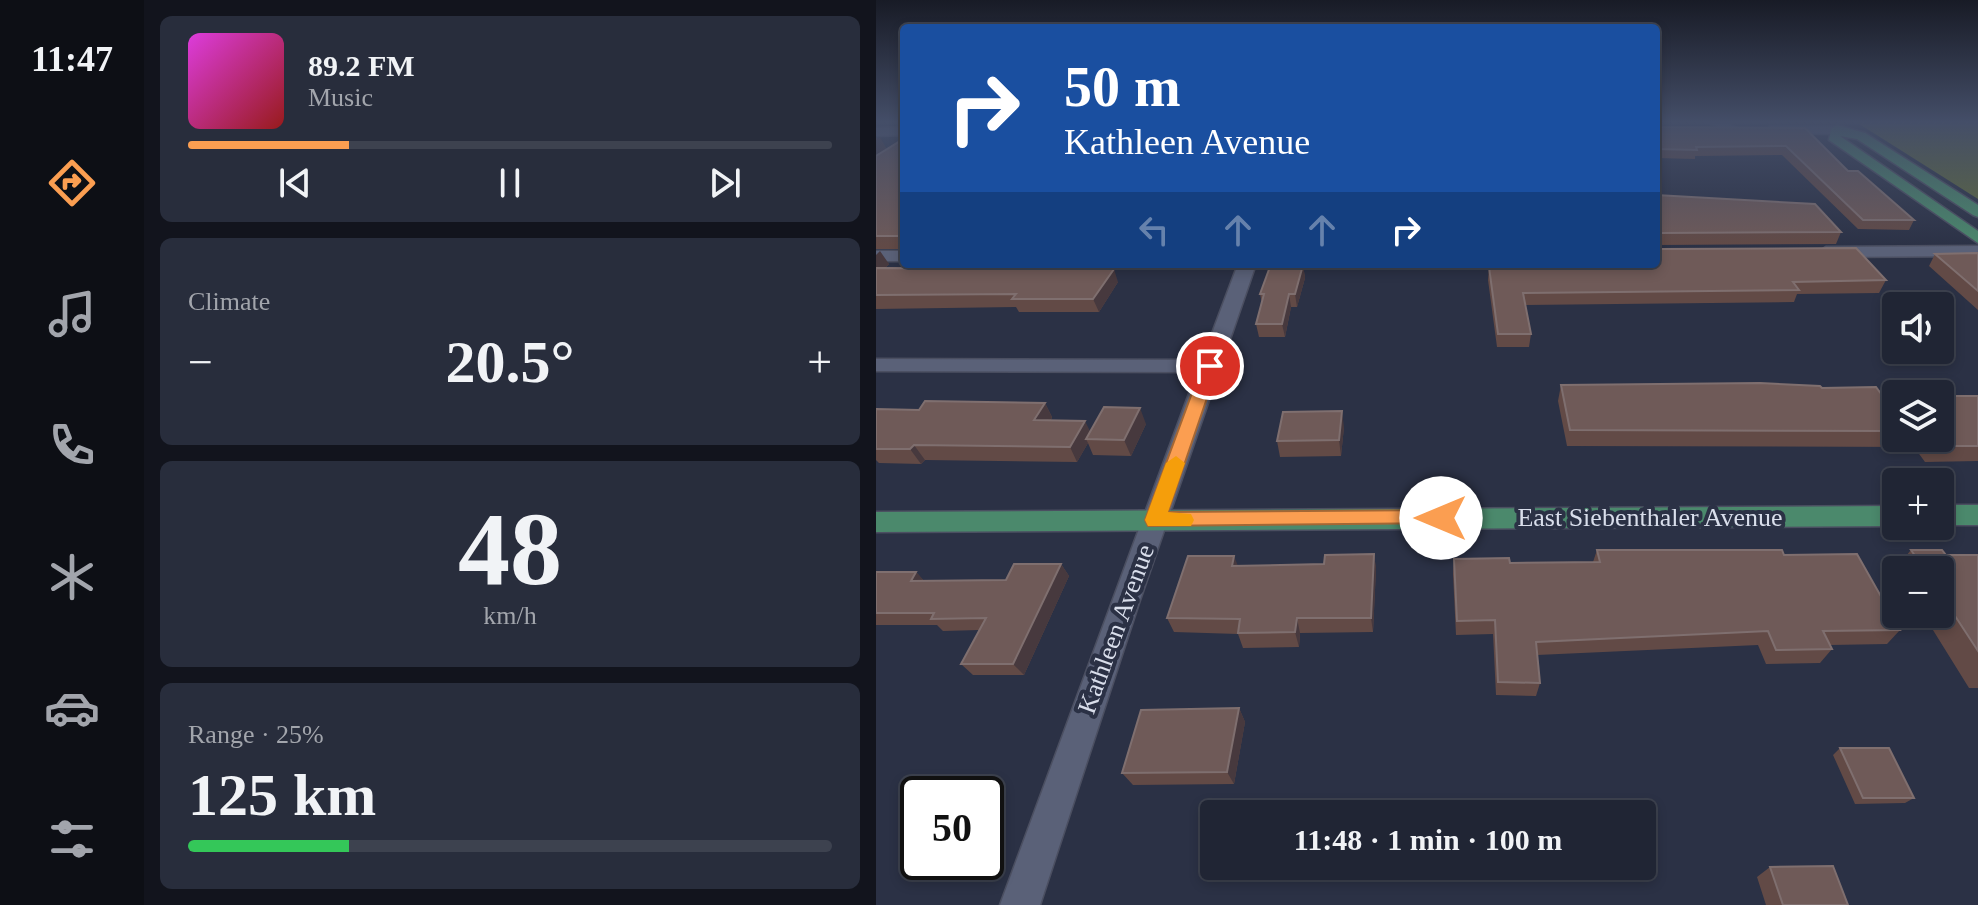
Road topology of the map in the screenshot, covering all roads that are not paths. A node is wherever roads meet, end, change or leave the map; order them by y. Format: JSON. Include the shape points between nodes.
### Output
{"nodes":[{"id":1,"x":1872,"y":164,"type":"edge"},
{"id":2,"x":1904,"y":164,"type":"edge"},
{"id":3,"x":1978,"y":212,"type":"edge"},
{"id":4,"x":1978,"y":238,"type":"edge"},
{"id":5,"x":1978,"y":251,"type":"edge"},
{"id":6,"x":1809,"y":252,"type":"edge"},
{"id":7,"x":876,"y":256,"type":"edge"},
{"id":8,"x":900,"y":256,"type":"edge"},
{"id":9,"x":1246,"y":268,"type":"edge"},
{"id":10,"x":876,"y":365,"type":"edge"},
{"id":11,"x":1210,"y":366,"type":"junction"},
{"id":12,"x":1954,"y":515,"type":"edge"},
{"id":13,"x":1978,"y":515,"type":"edge"},
{"id":14,"x":1882,"y":516,"type":"edge"},
{"id":15,"x":1155,"y":520,"type":"junction"},
{"id":16,"x":876,"y":522,"type":"edge"},
{"id":17,"x":1020,"y":905,"type":"edge"}],
"edges":[{"from":1,"to":4,"type":"main road"},
{"from":2,"to":3,"type":"main road"},
{"from":5,"to":6,"type":"street"},
{"from":7,"to":8,"type":"street"},
{"from":9,"to":11,"type":"street","name":"Kathleen Avenue"},
{"from":10,"to":11,"type":"street"},
{"from":11,"to":15,"type":"street","name":"Kathleen Avenue"},
{"from":12,"to":13,"type":"main road"},
{"from":14,"to":15,"type":"main road","name":"East Siebenthaler Avenue"},
{"from":15,"to":16,"type":"main road","name":"East Siebenthaler Avenue"},
{"from":15,"to":17,"type":"street","name":"Kathleen Avenue"}]}
